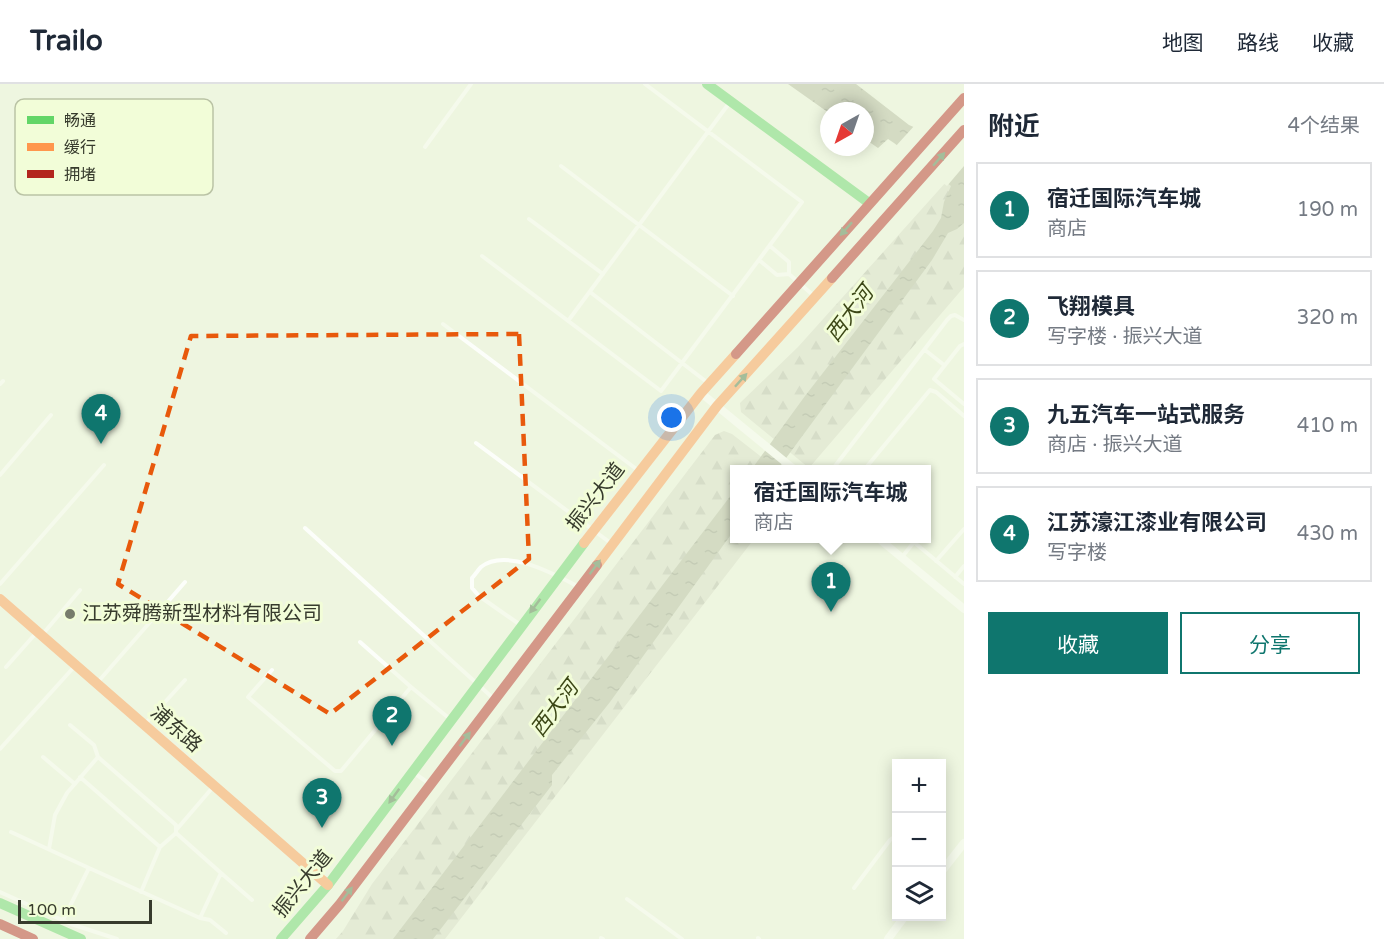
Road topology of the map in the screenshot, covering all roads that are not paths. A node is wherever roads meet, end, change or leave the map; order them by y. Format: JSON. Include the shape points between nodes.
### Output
{"nodes":[{"id":1,"x":471,"y":84,"type":"edge"},
{"id":2,"x":645,"y":84,"type":"edge"},
{"id":3,"x":707,"y":84,"type":"edge"},
{"id":4,"x":964,"y":98,"type":"edge"},
{"id":5,"x":731,"y":102,"type":"junction"},
{"id":6,"x":964,"y":130,"type":"edge"},
{"id":7,"x":709,"y":132,"type":"junction"},
{"id":8,"x":425,"y":147,"type":"dead end"},
{"id":9,"x":561,"y":166,"type":"dead end"},
{"id":10,"x":869,"y":203,"type":"junction"},
{"id":11,"x":530,"y":219,"type":"dead end"},
{"id":12,"x":639,"y":225,"type":"junction"},
{"id":13,"x":770,"y":246,"type":"junction"},
{"id":14,"x":482,"y":256,"type":"dead end"},
{"id":15,"x":759,"y":260,"type":"junction"},
{"id":16,"x":603,"y":274,"type":"junction"},
{"id":17,"x":789,"y":274,"type":"junction"},
{"id":18,"x":799,"y":282,"type":"junction"},
{"id":19,"x":590,"y":292,"type":"junction"},
{"id":20,"x":733,"y":296,"type":"junction"},
{"id":21,"x":816,"y":297,"type":"junction"},
{"id":22,"x":964,"y":320,"type":"edge"},
{"id":23,"x":568,"y":321,"type":"junction"},
{"id":24,"x":443,"y":324,"type":"dead end"},
{"id":25,"x":964,"y":344,"type":"edge"},
{"id":26,"x":924,"y":350,"type":"junction"},
{"id":27,"x":682,"y":363,"type":"junction"},
{"id":28,"x":944,"y":365,"type":"junction"},
{"id":29,"x":709,"y":383,"type":"junction"},
{"id":30,"x":700,"y":393,"type":"junction"},
{"id":31,"x":964,"y":404,"type":"edge"},
{"id":32,"x":717,"y":406,"type":"junction"},
{"id":33,"x":51,"y":414,"type":"dead end"},
{"id":34,"x":964,"y":416,"type":"edge"},
{"id":35,"x":477,"y":442,"type":"dead end"},
{"id":36,"x":104,"y":465,"type":"dead end"},
{"id":37,"x":789,"y":465,"type":"edge"},
{"id":38,"x":836,"y":465,"type":"edge"},
{"id":39,"x":868,"y":465,"type":"edge"},
{"id":40,"x":639,"y":471,"type":"junction"},
{"id":41,"x":0,"y":475,"type":"edge"},
{"id":42,"x":304,"y":528,"type":"dead end"},
{"id":43,"x":964,"y":529,"type":"edge"},
{"id":44,"x":593,"y":530,"type":"junction"},
{"id":45,"x":884,"y":543,"type":"edge"},
{"id":46,"x":909,"y":543,"type":"edge"},
{"id":47,"x":915,"y":543,"type":"edge"},
{"id":48,"x":612,"y":544,"type":"junction"},
{"id":49,"x":901,"y":558,"type":"junction"},
{"id":50,"x":936,"y":561,"type":"junction"},
{"id":51,"x":964,"y":566,"type":"edge"},
{"id":52,"x":558,"y":576,"type":"junction"},
{"id":53,"x":955,"y":577,"type":"junction"},
{"id":54,"x":185,"y":582,"type":"dead end"},
{"id":55,"x":0,"y":584,"type":"edge"},
{"id":56,"x":964,"y":584,"type":"edge"},
{"id":57,"x":579,"y":588,"type":"junction"},
{"id":58,"x":80,"y":590,"type":"dead end"},
{"id":59,"x":1,"y":602,"type":"edge"},
{"id":60,"x":964,"y":609,"type":"edge"},
{"id":61,"x":521,"y":626,"type":"junction"},
{"id":62,"x":40,"y":634,"type":"junction"},
{"id":63,"x":360,"y":642,"type":"dead end"},
{"id":64,"x":75,"y":665,"type":"junction"},
{"id":65,"x":6,"y":668,"type":"dead end"},
{"id":66,"x":272,"y":670,"type":"dead end"},
{"id":67,"x":185,"y":680,"type":"dead end"},
{"id":68,"x":96,"y":683,"type":"junction"},
{"id":69,"x":477,"y":684,"type":"junction"},
{"id":70,"x":411,"y":687,"type":"junction"},
{"id":71,"x":495,"y":700,"type":"junction"},
{"id":72,"x":450,"y":720,"type":"junction"},
{"id":73,"x":70,"y":725,"type":"dead end"},
{"id":74,"x":144,"y":725,"type":"junction"},
{"id":75,"x":0,"y":749,"type":"edge"},
{"id":76,"x":43,"y":757,"type":"dead end"},
{"id":77,"x":98,"y":757,"type":"junction"},
{"id":78,"x":412,"y":771,"type":"junction"},
{"id":79,"x":80,"y":777,"type":"junction"},
{"id":80,"x":75,"y":784,"type":"junction"},
{"id":81,"x":430,"y":784,"type":"junction"},
{"id":82,"x":214,"y":786,"type":"junction"},
{"id":83,"x":176,"y":831,"type":"junction"},
{"id":84,"x":11,"y":832,"type":"dead end"},
{"id":85,"x":892,"y":838,"type":"edge"},
{"id":86,"x":964,"y":843,"type":"edge"},
{"id":87,"x":159,"y":847,"type":"junction"},
{"id":88,"x":49,"y":849,"type":"junction"},
{"id":89,"x":961,"y":855,"type":"edge"},
{"id":90,"x":89,"y":868,"type":"junction"},
{"id":91,"x":946,"y":868,"type":"edge"},
{"id":92,"x":221,"y":873,"type":"junction"},
{"id":93,"x":328,"y":885,"type":"junction"},
{"id":94,"x":854,"y":888,"type":"dead end"},
{"id":95,"x":0,"y":892,"type":"edge"},
{"id":96,"x":141,"y":892,"type":"junction"},
{"id":97,"x":627,"y":899,"type":"dead end"},
{"id":98,"x":252,"y":900,"type":"dead end"},
{"id":99,"x":0,"y":903,"type":"edge"},
{"id":100,"x":200,"y":918,"type":"junction"},
{"id":101,"x":63,"y":920,"type":"junction"},
{"id":102,"x":901,"y":921,"type":"edge"},
{"id":103,"x":0,"y":924,"type":"edge"},
{"id":104,"x":226,"y":933,"type":"dead end"},
{"id":105,"x":33,"y":939,"type":"edge"},
{"id":106,"x":81,"y":939,"type":"edge"},
{"id":107,"x":117,"y":939,"type":"edge"},
{"id":108,"x":281,"y":939,"type":"edge"},
{"id":109,"x":310,"y":939,"type":"edge"},
{"id":110,"x":682,"y":939,"type":"edge"},
{"id":111,"x":888,"y":939,"type":"edge"}],
"edges":[{"from":1,"to":8,"type":"lane"},
{"from":2,"to":7,"type":"lane"},
{"from":3,"to":5,"type":"main road"},
{"from":4,"to":10,"type":"main road","name":"振兴大道"},
{"from":5,"to":7,"type":"lane"},
{"from":5,"to":10,"type":"main road"},
{"from":21,"to":6,"type":"main road","name":"振兴大道","one_way":true},
{"from":7,"to":12,"type":"lane"},
{"from":7,"to":13,"type":"lane","via":[[802,202]]},
{"from":9,"to":12,"type":"lane"},
{"from":10,"to":18,"type":"main road","name":"振兴大道","one_way":true},
{"from":11,"to":16,"type":"lane"},
{"from":12,"to":16,"type":"lane"},
{"from":12,"to":20,"type":"lane"},
{"from":13,"to":15,"type":"lane"},
{"from":13,"to":17,"type":"lane","via":[[789,262]]},
{"from":14,"to":23,"type":"lane"},
{"from":15,"to":17,"type":"lane","via":[[777,274]]},
{"from":15,"to":20,"type":"lane"},
{"from":16,"to":19,"type":"lane"},
{"from":17,"to":18,"type":"lane"},
{"from":18,"to":21,"type":"lane"},
{"from":18,"to":29,"type":"main road","name":"振兴大道"},
{"from":19,"to":23,"type":"lane"},
{"from":19,"to":27,"type":"lane"},
{"from":20,"to":27,"type":"lane"},
{"from":32,"to":21,"type":"main road","name":"振兴大道","one_way":true},
{"from":22,"to":26,"type":"lane","via":[[951,316]]},
{"from":23,"to":27,"type":"lane","via":[[662,391]]},
{"from":24,"to":40,"type":"lane"},
{"from":25,"to":28,"type":"lane"},
{"from":26,"to":28,"type":"lane"},
{"from":26,"to":38,"type":"lane"},
{"from":27,"to":29,"type":"lane"},
{"from":28,"to":31,"type":"lane","via":[[934,379]]},
{"from":29,"to":30,"type":"main road","name":"振兴大道"},
{"from":30,"to":32,"type":"street"},
{"from":30,"to":40,"type":"main road","name":"振兴大道"},
{"from":32,"to":37,"type":"street"},
{"from":32,"to":48,"type":"main road","name":"振兴大道"},
{"from":33,"to":41,"type":"lane"},
{"from":34,"to":39,"type":"lane","via":[[930,390]]},
{"from":35,"to":44,"type":"lane"},
{"from":36,"to":55,"type":"lane"},
{"from":40,"to":44,"type":"main road","name":"振兴大道"},
{"from":42,"to":69,"type":"lane"},
{"from":43,"to":50,"type":"lane"},
{"from":44,"to":48,"type":"lane"},
{"from":44,"to":52,"type":"main road","name":"振兴大道"},
{"from":45,"to":49,"type":"street"},
{"from":46,"to":49,"type":"lane"},
{"from":47,"to":50,"type":"lane"},
{"from":57,"to":48,"type":"main road","name":"振兴大道","one_way":true},
{"from":49,"to":60,"type":"street"},
{"from":50,"to":53,"type":"lane"},
{"from":51,"to":53,"type":"lane"},
{"from":52,"to":57,"type":"lane"},
{"from":52,"to":61,"type":"main road","name":"振兴大道","one_way":true},
{"from":52,"to":61,"type":"lane","via":[[526,564],[493,561],[472,578],[472,588],[479,596]]},
{"from":53,"to":56,"type":"lane"},
{"from":54,"to":68,"type":"lane"},
{"from":57,"to":71,"type":"main road","name":"振兴大道"},
{"from":58,"to":62,"type":"lane"},
{"from":59,"to":62,"type":"main road","name":"浦东路"},
{"from":61,"to":69,"type":"main road","name":"振兴大道"},
{"from":62,"to":64,"type":"main road","name":"浦东路"},
{"from":62,"to":65,"type":"lane"},
{"from":63,"to":70,"type":"lane"},
{"from":64,"to":68,"type":"main road","name":"浦东路"},
{"from":64,"to":75,"type":"lane"},
{"from":66,"to":70,"type":"lane","via":[[248,696],[335,771],[341,771]]},
{"from":67,"to":74,"type":"lane"},
{"from":68,"to":74,"type":"main road","name":"浦东路"},
{"from":69,"to":71,"type":"lane"},
{"from":69,"to":72,"type":"main road","name":"振兴大道"},
{"from":70,"to":72,"type":"lane"},
{"from":81,"to":71,"type":"main road","name":"振兴大道","one_way":true},
{"from":72,"to":78,"type":"main road","name":"振兴大道"},
{"from":73,"to":77,"type":"lane","via":[[94,745]]},
{"from":74,"to":82,"type":"main road","name":"浦东路"},
{"from":76,"to":80,"type":"lane"},
{"from":77,"to":79,"type":"lane"},
{"from":77,"to":83,"type":"lane","via":[[176,825]]},
{"from":78,"to":81,"type":"lane"},
{"from":78,"to":93,"type":"main road","name":"振兴大道","one_way":true},
{"from":79,"to":80,"type":"lane"},
{"from":79,"to":87,"type":"lane"},
{"from":80,"to":88,"type":"lane","via":[[56,815]]},
{"from":109,"to":81,"type":"main road","name":"振兴大道","one_way":true},
{"from":82,"to":83,"type":"lane"},
{"from":82,"to":93,"type":"main road","name":"浦东路"},
{"from":83,"to":87,"type":"lane"},
{"from":83,"to":92,"type":"lane"},
{"from":84,"to":88,"type":"lane"},
{"from":85,"to":94,"type":"lane"},
{"from":86,"to":89,"type":"street"},
{"from":87,"to":96,"type":"lane"},
{"from":88,"to":90,"type":"lane"},
{"from":89,"to":91,"type":"street"},
{"from":90,"to":96,"type":"lane"},
{"from":90,"to":101,"type":"lane"},
{"from":92,"to":98,"type":"lane"},
{"from":92,"to":100,"type":"lane"},
{"from":93,"to":108,"type":"main road","name":"振兴大道"},
{"from":95,"to":101,"type":"lane"},
{"from":96,"to":100,"type":"lane"},
{"from":97,"to":110,"type":"lane"},
{"from":99,"to":106,"type":"main road"},
{"from":100,"to":104,"type":"lane","via":[[210,920]]},
{"from":101,"to":107,"type":"lane"},
{"from":102,"to":111,"type":"street"},
{"from":103,"to":105,"type":"main road"}]}
